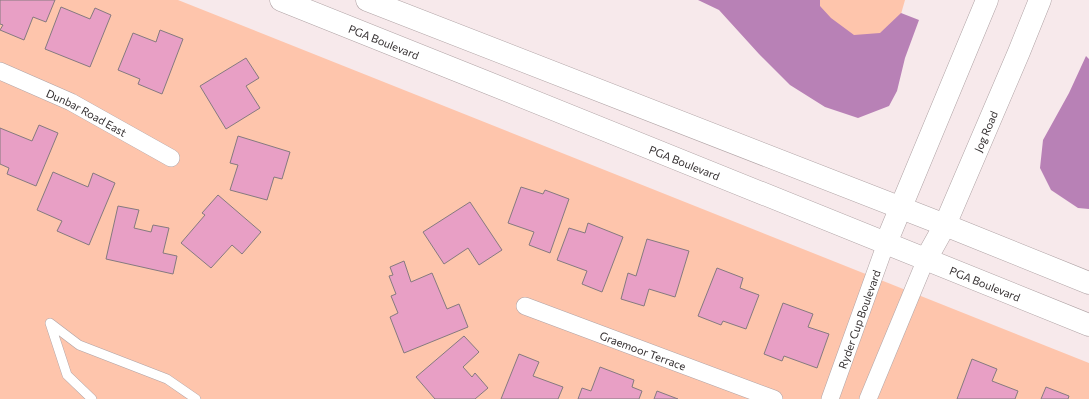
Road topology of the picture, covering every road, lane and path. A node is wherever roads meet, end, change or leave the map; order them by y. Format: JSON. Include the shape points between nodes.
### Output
{"nodes":[{"id":1,"x":281,"y":0,"type":"edge"},
{"id":2,"x":367,"y":0,"type":"edge"},
{"id":3,"x":987,"y":0,"type":"edge"},
{"id":4,"x":1040,"y":0,"type":"edge"},
{"id":5,"x":0,"y":71,"type":"edge"},
{"id":6,"x":171,"y":158,"type":"dead end"},
{"id":7,"x":900,"y":207,"type":"junction"},
{"id":8,"x":945,"y":225,"type":"junction"},
{"id":9,"x":886,"y":243,"type":"junction"},
{"id":10,"x":926,"y":260,"type":"junction"},
{"id":11,"x":1089,"y":283,"type":"edge"},
{"id":12,"x":525,"y":306,"type":"dead end"},
{"id":13,"x":1089,"y":325,"type":"edge"},
{"id":14,"x":765,"y":397,"type":"edge"},
{"id":15,"x":830,"y":398,"type":"edge"},
{"id":16,"x":92,"y":399,"type":"edge"},
{"id":17,"x":196,"y":399,"type":"edge"},
{"id":18,"x":868,"y":399,"type":"edge"}],
"edges":[{"from":1,"to":9,"type":"main road","name":"PGA Boulevard"},
{"from":2,"to":7,"type":"main road"},
{"from":3,"to":7,"type":"main road"},
{"from":4,"to":8,"type":"main road","name":"Jog Road"},
{"from":5,"to":6,"type":"street","name":"Dunbar Road East","via":[[71,102]]},
{"from":7,"to":8,"type":"main road"},
{"from":7,"to":9,"type":"main road"},
{"from":8,"to":10,"type":"main road","name":"Jog Road"},
{"from":8,"to":11,"type":"main road"},
{"from":9,"to":10,"type":"main road","name":"PGA Boulevard"},
{"from":9,"to":15,"type":"street","name":"Ryder Cup Boulevard"},
{"from":10,"to":13,"type":"main road","name":"PGA Boulevard"},
{"from":10,"to":18,"type":"street"},
{"from":12,"to":14,"type":"street","name":"Graemoor Terrace"},
{"from":16,"to":17,"type":"lane","via":[[67,376],[50,323],[79,346],[167,379]]}]}
